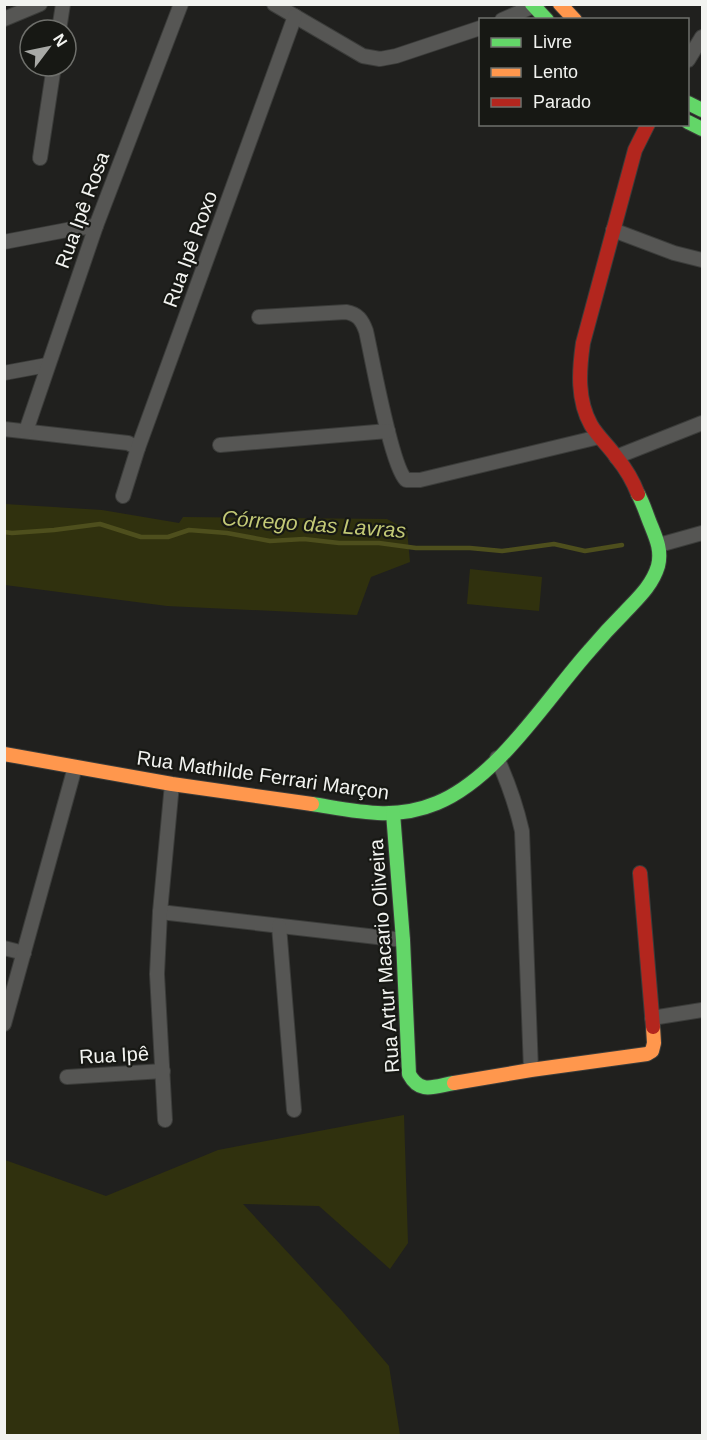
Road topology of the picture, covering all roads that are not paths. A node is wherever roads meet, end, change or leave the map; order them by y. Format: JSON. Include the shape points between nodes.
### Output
{"nodes":[{"id":1,"x":40,"y":4,"type":"edge"},
{"id":2,"x":181,"y":4,"type":"edge"},
{"id":3,"x":274,"y":4,"type":"edge"},
{"id":4,"x":534,"y":5,"type":"edge"},
{"id":5,"x":295,"y":16,"type":"junction"},
{"id":6,"x":506,"y":18,"type":"edge"},
{"id":7,"x":545,"y":18,"type":"edge"},
{"id":8,"x":4,"y":19,"type":"edge"},
{"id":9,"x":479,"y":28,"type":"edge"},
{"id":10,"x":702,"y":37,"type":"edge"},
{"id":11,"x":689,"y":57,"type":"edge"},
{"id":12,"x":52,"y":78,"type":"edge"},
{"id":13,"x":647,"y":126,"type":"edge"},
{"id":14,"x":40,"y":158,"type":"dead end"},
{"id":15,"x":96,"y":226,"type":"junction"},
{"id":16,"x":613,"y":230,"type":"junction"},
{"id":17,"x":4,"y":242,"type":"edge"},
{"id":18,"x":702,"y":260,"type":"edge"},
{"id":19,"x":259,"y":317,"type":"dead end"},
{"id":20,"x":47,"y":365,"type":"junction"},
{"id":21,"x":4,"y":373,"type":"edge"},
{"id":22,"x":702,"y":423,"type":"edge"},
{"id":23,"x":4,"y":429,"type":"edge"},
{"id":24,"x":26,"y":431,"type":"junction"},
{"id":25,"x":388,"y":431,"type":"junction"},
{"id":26,"x":599,"y":437,"type":"junction"},
{"id":27,"x":220,"y":445,"type":"dead end"},
{"id":28,"x":138,"y":448,"type":"junction"},
{"id":29,"x":616,"y":457,"type":"junction"},
{"id":30,"x":123,"y":496,"type":"dead end"},
{"id":31,"x":702,"y":533,"type":"edge"},
{"id":32,"x":659,"y":545,"type":"junction"},
{"id":33,"x":4,"y":754,"type":"edge"},
{"id":34,"x":497,"y":758,"type":"junction"},
{"id":35,"x":75,"y":767,"type":"junction"},
{"id":36,"x":172,"y":784,"type":"junction"},
{"id":37,"x":393,"y":813,"type":"junction"},
{"id":38,"x":640,"y":873,"type":"dead end"},
{"id":39,"x":160,"y":912,"type":"junction"},
{"id":40,"x":279,"y":926,"type":"junction"},
{"id":41,"x":403,"y":940,"type":"junction"},
{"id":42,"x":4,"y":948,"type":"edge"},
{"id":43,"x":24,"y":953,"type":"junction"},
{"id":44,"x":702,"y":1010,"type":"edge"},
{"id":45,"x":652,"y":1018,"type":"junction"},
{"id":46,"x":4,"y":1024,"type":"edge"},
{"id":47,"x":531,"y":1070,"type":"junction"},
{"id":48,"x":163,"y":1071,"type":"junction"},
{"id":49,"x":68,"y":1077,"type":"dead end"},
{"id":50,"x":294,"y":1110,"type":"dead end"},
{"id":51,"x":165,"y":1120,"type":"dead end"}],
"edges":[{"from":1,"to":8,"type":"street"},
{"from":2,"to":15,"type":"street","name":"Rua Ipê Rosa"},
{"from":3,"to":5,"type":"street"},
{"from":4,"to":6,"type":"street"},
{"from":4,"to":7,"type":"street"},
{"from":5,"to":9,"type":"street","via":[[363,56],[380,59]]},
{"from":5,"to":28,"type":"street","name":"Rua Ipê Roxo"},
{"from":10,"to":11,"type":"street"},
{"from":12,"to":14,"type":"street"},
{"from":13,"to":16,"type":"street","name":"Rua Mathilde Ferrari Marçon","via":[[634,150]]},
{"from":15,"to":17,"type":"street"},
{"from":15,"to":20,"type":"street","name":"Rua Ipê Rosa"},
{"from":16,"to":18,"type":"street"},
{"from":16,"to":26,"type":"street","name":"Rua Mathilde Ferrari Marçon","via":[[583,343],[579,374],[582,401]]},
{"from":19,"to":25,"type":"street","via":[[346,312],[357,315],[366,331]]},
{"from":20,"to":21,"type":"street"},
{"from":20,"to":24,"type":"street","name":"Rua Ipê Rosa"},
{"from":22,"to":29,"type":"street"},
{"from":23,"to":24,"type":"street"},
{"from":24,"to":28,"type":"street","via":[[128,443]]},
{"from":25,"to":26,"type":"street","via":[[401,474],[411,481]]},
{"from":25,"to":27,"type":"street"},
{"from":26,"to":29,"type":"street","name":"Rua Mathilde Ferrari Marçon"},
{"from":28,"to":30,"type":"street","name":"Rua Ipê Roxo"},
{"from":29,"to":32,"type":"street","name":"Rua Mathilde Ferrari Marçon","via":[[640,494]]},
{"from":31,"to":32,"type":"street"},
{"from":32,"to":34,"type":"street","name":"Rua Mathilde Ferrari Marçon","via":[[656,576],[648,588]]},
{"from":33,"to":35,"type":"street","name":"Rua Mathilde Ferrari Marçon"},
{"from":34,"to":37,"type":"street","name":"Rua Mathilde Ferrari Marçon","via":[[453,795],[428,807]]},
{"from":34,"to":47,"type":"street","via":[[509,783],[522,831]]},
{"from":35,"to":36,"type":"street","name":"Rua Mathilde Ferrari Marçon"},
{"from":35,"to":43,"type":"street"},
{"from":36,"to":37,"type":"street","name":"Rua Mathilde Ferrari Marçon"},
{"from":36,"to":39,"type":"street"},
{"from":37,"to":41,"type":"street","name":"Rua Artur Macario Oliveira"},
{"from":38,"to":45,"type":"street"},
{"from":39,"to":40,"type":"street"},
{"from":39,"to":48,"type":"street","via":[[158,974]]},
{"from":40,"to":41,"type":"street"},
{"from":40,"to":50,"type":"street"},
{"from":41,"to":47,"type":"street","name":"Rua Artur Macario Oliveira","via":[[409,1074],[413,1082],[424,1089]]},
{"from":42,"to":43,"type":"street"},
{"from":43,"to":46,"type":"street"},
{"from":44,"to":45,"type":"street"},
{"from":45,"to":47,"type":"street","via":[[654,1043],[647,1054]]},
{"from":48,"to":49,"type":"street","name":"Rua Ipê"},
{"from":48,"to":51,"type":"street"}]}
